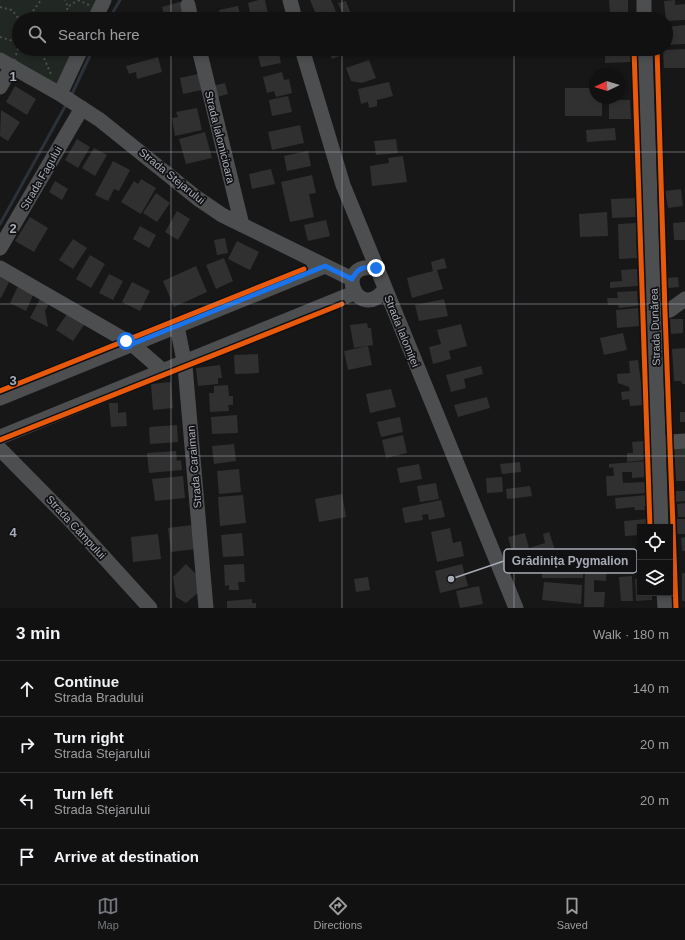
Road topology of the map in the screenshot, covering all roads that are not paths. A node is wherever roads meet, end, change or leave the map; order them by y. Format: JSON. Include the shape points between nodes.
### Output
{"nodes":[{"id":1,"x":104,"y":0,"type":"edge"},
{"id":2,"x":290,"y":0,"type":"edge"},
{"id":3,"x":644,"y":0,"type":"edge"},
{"id":4,"x":93,"y":12,"type":"edge"},
{"id":5,"x":293,"y":12,"type":"edge"},
{"id":6,"x":644,"y":12,"type":"edge"},
{"id":7,"x":80,"y":56,"type":"edge"},
{"id":8,"x":201,"y":56,"type":"edge"},
{"id":9,"x":304,"y":56,"type":"edge"},
{"id":10,"x":645,"y":56,"type":"edge"},
{"id":11,"x":9,"y":60,"type":"edge"},
{"id":12,"x":0,"y":87,"type":"edge"},
{"id":13,"x":71,"y":101,"type":"junction"},
{"id":14,"x":242,"y":225,"type":"junction"},
{"id":15,"x":0,"y":248,"type":"edge"},
{"id":16,"x":325,"y":266,"type":"junction"},
{"id":17,"x":0,"y":268,"type":"edge"},
{"id":18,"x":376,"y":268,"type":"junction"},
{"id":19,"x":353,"y":286,"type":"junction"},
{"id":20,"x":384,"y":289,"type":"junction"},
{"id":21,"x":685,"y":299,"type":"edge"},
{"id":22,"x":653,"y":316,"type":"junction"},
{"id":23,"x":177,"y":326,"type":"junction"},
{"id":24,"x":132,"y":344,"type":"junction"},
{"id":25,"x":184,"y":362,"type":"junction"},
{"id":26,"x":163,"y":370,"type":"junction"},
{"id":27,"x":0,"y":398,"type":"edge"},
{"id":28,"x":0,"y":436,"type":"edge"},
{"id":29,"x":685,"y":441,"type":"edge"},
{"id":30,"x":658,"y":443,"type":"junction"},
{"id":31,"x":0,"y":449,"type":"edge"},
{"id":32,"x":661,"y":524,"type":"edge"},
{"id":33,"x":664,"y":596,"type":"edge"},
{"id":34,"x":145,"y":607,"type":"edge"},
{"id":35,"x":206,"y":608,"type":"edge"},
{"id":36,"x":516,"y":608,"type":"edge"},
{"id":37,"x":665,"y":608,"type":"edge"}],
"edges":[{"from":1,"to":4,"type":"street"},
{"from":2,"to":5,"type":"street"},
{"from":3,"to":6,"type":"street"},
{"from":7,"to":13,"type":"street","name":"Strada Fagului"},
{"from":8,"to":14,"type":"street","name":"Strada Ialomicioara"},
{"from":9,"to":18,"type":"street","name":"Strada Ialomiței","via":[[343,185]]},
{"from":10,"to":22,"type":"street","name":"Strada Dunărea"},
{"from":11,"to":12,"type":"street"},
{"from":11,"to":13,"type":"street","name":"Strada Stejarului"},
{"from":13,"to":14,"type":"street","name":"Strada Stejarului","via":[[116,131],[197,198]]},
{"from":13,"to":15,"type":"street","name":"Strada Fagului"},
{"from":14,"to":16,"type":"street","name":"Strada Stejarului"},
{"from":16,"to":19,"type":"street","name":"Strada Stejarului"},
{"from":16,"to":23,"type":"street"},
{"from":17,"to":24,"type":"street"},
{"from":18,"to":19,"type":"street","via":[[366,266],[357,270]]},
{"from":18,"to":20,"type":"street","name":"Strada Ialomiței"},
{"from":19,"to":20,"type":"street","name":"Strada Stejarului","via":[[362,299],[371,300],[379,296]]},
{"from":19,"to":25,"type":"street"},
{"from":20,"to":36,"type":"street","name":"Strada Ialomiței"},
{"from":21,"to":22,"type":"street","via":[[670,310]]},
{"from":22,"to":30,"type":"street","name":"Strada Dunărea"},
{"from":23,"to":24,"type":"street"},
{"from":23,"to":25,"type":"street","name":"Strada Caraiman"},
{"from":24,"to":26,"type":"street"},
{"from":24,"to":27,"type":"street"},
{"from":25,"to":26,"type":"street"},
{"from":25,"to":35,"type":"street","name":"Strada Caraiman"},
{"from":26,"to":28,"type":"street"},
{"from":29,"to":30,"type":"street"},
{"from":30,"to":32,"type":"street","name":"Strada Dunărea"},
{"from":31,"to":34,"type":"street","name":"Strada Câmpului","via":[[71,521]]},
{"from":33,"to":37,"type":"street"}]}
